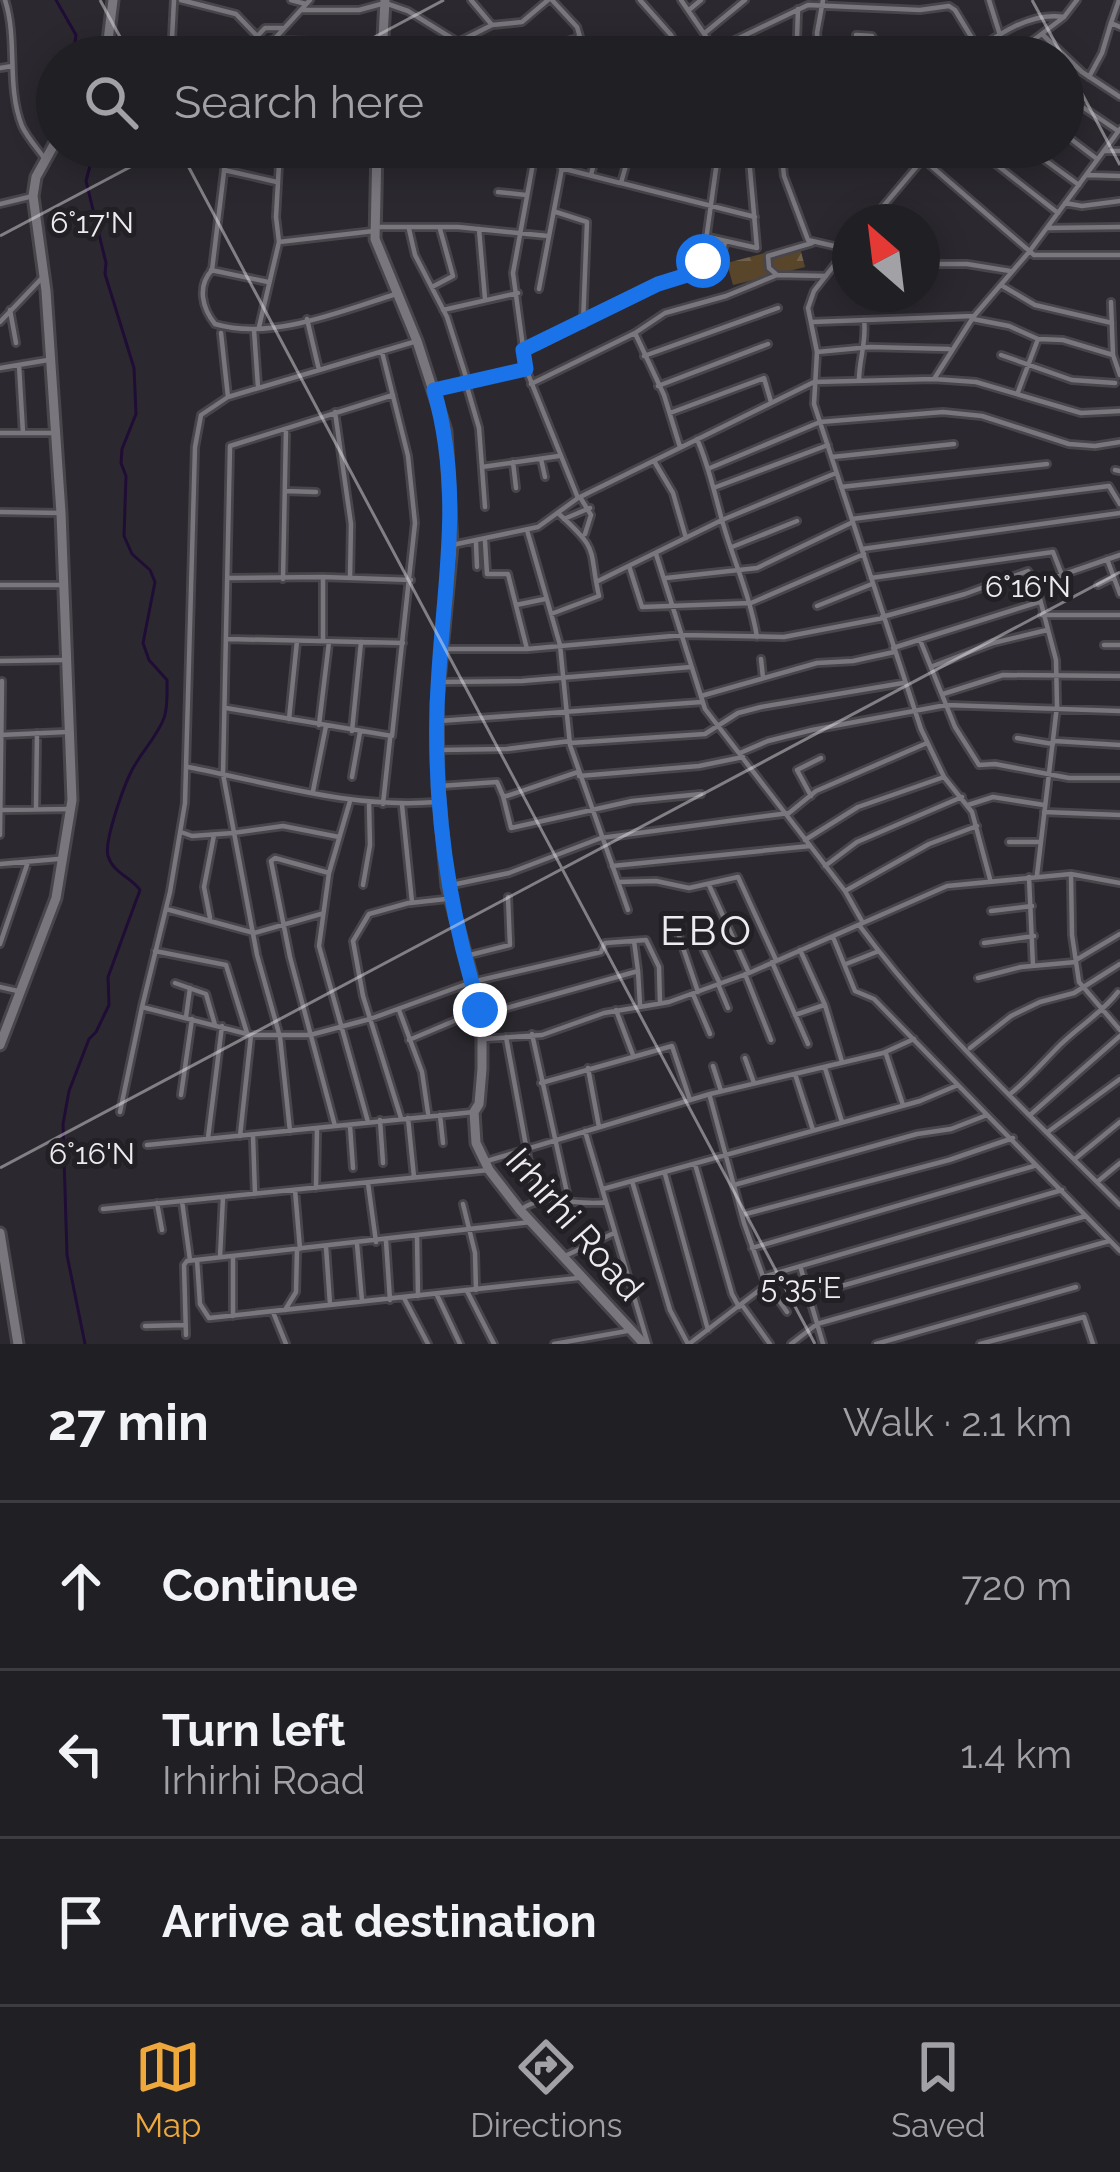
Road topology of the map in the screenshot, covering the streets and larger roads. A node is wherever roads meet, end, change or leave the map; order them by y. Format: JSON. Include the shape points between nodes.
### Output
{"nodes":[{"id":1,"x":113,"y":0,"type":"edge"},
{"id":2,"x":178,"y":0,"type":"edge"},
{"id":3,"x":291,"y":0,"type":"edge"},
{"id":4,"x":470,"y":0,"type":"edge"},
{"id":5,"x":550,"y":0,"type":"edge"},
{"id":6,"x":640,"y":0,"type":"edge"},
{"id":7,"x":681,"y":0,"type":"edge"},
{"id":8,"x":701,"y":0,"type":"edge"},
{"id":9,"x":746,"y":0,"type":"edge"},
{"id":10,"x":989,"y":0,"type":"edge"},
{"id":11,"x":1077,"y":0,"type":"edge"},
{"id":12,"x":1118,"y":0,"type":"edge"},
{"id":13,"x":4,"y":1,"type":"edge"},
{"id":14,"x":385,"y":1,"type":"edge"},
{"id":15,"x":822,"y":2,"type":"edge"},
{"id":16,"x":306,"y":5,"type":"edge"},
{"id":17,"x":798,"y":9,"type":"junction"},
{"id":18,"x":689,"y":10,"type":"junction"},
{"id":19,"x":1048,"y":14,"type":"junction"},
{"id":20,"x":1064,"y":17,"type":"junction"},
{"id":21,"x":1111,"y":22,"type":"junction"},
{"id":22,"x":1054,"y":24,"type":"junction"},
{"id":23,"x":492,"y":25,"type":"junction"},
{"id":24,"x":1120,"y":27,"type":"edge"},
{"id":25,"x":282,"y":28,"type":"junction"},
{"id":26,"x":706,"y":32,"type":"junction"},
{"id":27,"x":0,"y":34,"type":"edge"},
{"id":28,"x":11,"y":34,"type":"junction"},
{"id":29,"x":856,"y":35,"type":"dead end"},
{"id":30,"x":1000,"y":35,"type":"joint"},
{"id":31,"x":1043,"y":35,"type":"edge"},
{"id":32,"x":109,"y":36,"type":"edge"},
{"id":33,"x":174,"y":36,"type":"edge"},
{"id":34,"x":257,"y":36,"type":"joint"},
{"id":35,"x":275,"y":36,"type":"edge"},
{"id":36,"x":383,"y":36,"type":"edge"},
{"id":37,"x":445,"y":36,"type":"edge"},
{"id":38,"x":473,"y":36,"type":"edge"},
{"id":39,"x":580,"y":36,"type":"edge"},
{"id":40,"x":669,"y":36,"type":"edge"},
{"id":41,"x":708,"y":36,"type":"edge"},
{"id":42,"x":743,"y":36,"type":"edge"},
{"id":43,"x":797,"y":36,"type":"edge"},
{"id":44,"x":817,"y":36,"type":"edge"},
{"id":45,"x":872,"y":36,"type":"edge"},
{"id":46,"x":970,"y":36,"type":"edge"},
{"id":47,"x":12,"y":66,"type":"junction"},
{"id":48,"x":0,"y":68,"type":"edge"},
{"id":49,"x":1084,"y":72,"type":"edge"},
{"id":50,"x":1089,"y":77,"type":"junction"},
{"id":51,"x":1120,"y":97,"type":"edge"},
{"id":52,"x":1084,"y":108,"type":"dead end"},
{"id":53,"x":1119,"y":130,"type":"edge"},
{"id":54,"x":36,"y":146,"type":"edge"},
{"id":55,"x":1084,"y":150,"type":"edge"},
{"id":56,"x":1104,"y":151,"type":"junction"},
{"id":57,"x":1120,"y":151,"type":"edge"},
{"id":58,"x":1098,"y":160,"type":"junction"},
{"id":59,"x":41,"y":168,"type":"edge"},
{"id":60,"x":279,"y":168,"type":"edge"},
{"id":61,"x":376,"y":168,"type":"edge"},
{"id":62,"x":532,"y":168,"type":"edge"},
{"id":63,"x":561,"y":168,"type":"joint"},
{"id":64,"x":593,"y":168,"type":"edge"},
{"id":65,"x":625,"y":168,"type":"edge"},
{"id":66,"x":717,"y":168,"type":"edge"},
{"id":67,"x":750,"y":168,"type":"edge"},
{"id":68,"x":783,"y":168,"type":"edge"},
{"id":69,"x":915,"y":168,"type":"edge"},
{"id":70,"x":933,"y":168,"type":"edge"},
{"id":71,"x":1001,"y":168,"type":"edge"},
{"id":72,"x":1056,"y":168,"type":"edge"},
{"id":73,"x":224,"y":170,"type":"joint"},
{"id":74,"x":591,"y":175,"type":"junction"},
{"id":75,"x":1087,"y":175,"type":"junction"},
{"id":76,"x":1120,"y":176,"type":"edge"},
{"id":77,"x":279,"y":183,"type":"junction"},
{"id":78,"x":621,"y":183,"type":"junction"},
{"id":79,"x":1079,"y":185,"type":"junction"},
{"id":80,"x":498,"y":191,"type":"dead end"},
{"id":81,"x":526,"y":195,"type":"junction"},
{"id":82,"x":33,"y":196,"type":"junction"},
{"id":83,"x":1120,"y":202,"type":"edge"},
{"id":84,"x":1065,"y":203,"type":"junction"},
{"id":85,"x":0,"y":204,"type":"edge"},
{"id":86,"x":885,"y":204,"type":"edge"},
{"id":87,"x":712,"y":208,"type":"junction"},
{"id":88,"x":556,"y":212,"type":"junction"},
{"id":89,"x":1058,"y":213,"type":"junction"},
{"id":90,"x":755,"y":217,"type":"junction"},
{"id":91,"x":1120,"y":227,"type":"edge"},
{"id":92,"x":409,"y":228,"type":"junction"},
{"id":93,"x":440,"y":228,"type":"junction"},
{"id":94,"x":1046,"y":228,"type":"junction"},
{"id":95,"x":374,"y":229,"type":"junction"},
{"id":96,"x":479,"y":229,"type":"junction"},
{"id":97,"x":518,"y":234,"type":"junction"},
{"id":98,"x":548,"y":236,"type":"junction"},
{"id":99,"x":708,"y":237,"type":"junction"},
{"id":100,"x":279,"y":242,"type":"junction"},
{"id":101,"x":725,"y":242,"type":"junction"},
{"id":102,"x":812,"y":243,"type":"junction"},
{"id":103,"x":832,"y":247,"type":"edge"},
{"id":104,"x":1029,"y":252,"type":"junction"},
{"id":105,"x":1120,"y":255,"type":"edge"},
{"id":106,"x":720,"y":263,"type":"dead end"},
{"id":107,"x":940,"y":264,"type":"edge"},
{"id":108,"x":832,"y":269,"type":"edge"},
{"id":109,"x":211,"y":270,"type":"junction"},
{"id":110,"x":1010,"y":272,"type":"junction"},
{"id":111,"x":777,"y":275,"type":"junction"},
{"id":112,"x":43,"y":276,"type":"junction"},
{"id":113,"x":826,"y":276,"type":"junction"},
{"id":114,"x":268,"y":282,"type":"junction"},
{"id":115,"x":1000,"y":285,"type":"junction"},
{"id":116,"x":432,"y":287,"type":"junction"},
{"id":117,"x":539,"y":290,"type":"dead end"},
{"id":118,"x":518,"y":293,"type":"junction"},
{"id":119,"x":397,"y":294,"type":"junction"},
{"id":120,"x":485,"y":299,"type":"junction"},
{"id":121,"x":1111,"y":302,"type":"dead end"},
{"id":122,"x":778,"y":308,"type":"dead end"},
{"id":123,"x":10,"y":310,"type":"junction"},
{"id":124,"x":443,"y":310,"type":"junction"},
{"id":125,"x":974,"y":318,"type":"junction"},
{"id":126,"x":307,"y":319,"type":"junction"},
{"id":127,"x":864,"y":319,"type":"junction"},
{"id":128,"x":0,"y":322,"type":"edge"},
{"id":129,"x":812,"y":322,"type":"junction"},
{"id":130,"x":1112,"y":322,"type":"junction"},
{"id":131,"x":583,"y":324,"type":"junction"},
{"id":132,"x":256,"y":328,"type":"junction"},
{"id":133,"x":221,"y":333,"type":"dead end"},
{"id":134,"x":635,"y":333,"type":"junction"},
{"id":135,"x":1038,"y":339,"type":"junction"},
{"id":136,"x":418,"y":341,"type":"junction"},
{"id":137,"x":16,"y":343,"type":"dead end"},
{"id":138,"x":768,"y":344,"type":"dead end"},
{"id":139,"x":863,"y":347,"type":"junction"},
{"id":140,"x":951,"y":348,"type":"junction"},
{"id":141,"x":523,"y":350,"type":"junction"},
{"id":142,"x":382,"y":352,"type":"junction"},
{"id":143,"x":817,"y":352,"type":"junction"},
{"id":144,"x":1112,"y":355,"type":"junction"},
{"id":145,"x":644,"y":356,"type":"junction"},
{"id":146,"x":1001,"y":356,"type":"dead end"},
{"id":147,"x":50,"y":360,"type":"junction"},
{"id":148,"x":19,"y":365,"type":"junction"},
{"id":149,"x":1028,"y":366,"type":"junction"},
{"id":150,"x":0,"y":368,"type":"edge"},
{"id":151,"x":526,"y":369,"type":"junction"},
{"id":152,"x":319,"y":370,"type":"junction"},
{"id":153,"x":1120,"y":375,"type":"edge"},
{"id":154,"x":934,"y":379,"type":"junction"},
{"id":155,"x":466,"y":380,"type":"junction"},
{"id":156,"x":859,"y":380,"type":"junction"},
{"id":157,"x":814,"y":382,"type":"junction"},
{"id":158,"x":1115,"y":383,"type":"dead end"},
{"id":159,"x":531,"y":384,"type":"junction"},
{"id":160,"x":658,"y":386,"type":"junction"},
{"id":161,"x":258,"y":387,"type":"junction"},
{"id":162,"x":434,"y":390,"type":"junction"},
{"id":163,"x":1018,"y":392,"type":"junction"},
{"id":164,"x":393,"y":395,"type":"junction"},
{"id":165,"x":229,"y":397,"type":"junction"},
{"id":166,"x":772,"y":404,"type":"junction"},
{"id":167,"x":1120,"y":411,"type":"edge"},
{"id":168,"x":334,"y":412,"type":"junction"},
{"id":169,"x":670,"y":413,"type":"junction"},
{"id":170,"x":820,"y":422,"type":"junction"},
{"id":171,"x":286,"y":427,"type":"junction"},
{"id":172,"x":0,"y":433,"type":"edge"},
{"id":173,"x":23,"y":433,"type":"junction"},
{"id":174,"x":55,"y":433,"type":"junction"},
{"id":175,"x":697,"y":439,"type":"junction"},
{"id":176,"x":1120,"y":442,"type":"edge"},
{"id":177,"x":954,"y":444,"type":"dead end"},
{"id":178,"x":828,"y":445,"type":"junction"},
{"id":179,"x":680,"y":447,"type":"junction"},
{"id":180,"x":561,"y":456,"type":"junction"},
{"id":181,"x":832,"y":457,"type":"junction"},
{"id":182,"x":541,"y":459,"type":"junction"},
{"id":183,"x":655,"y":461,"type":"junction"},
{"id":184,"x":513,"y":462,"type":"junction"},
{"id":185,"x":1047,"y":464,"type":"dead end"},
{"id":186,"x":482,"y":467,"type":"junction"},
{"id":187,"x":710,"y":468,"type":"junction"},
{"id":188,"x":836,"y":473,"type":"junction"},
{"id":189,"x":545,"y":477,"type":"dead end"},
{"id":190,"x":716,"y":487,"type":"junction"},
{"id":191,"x":842,"y":487,"type":"junction"},
{"id":192,"x":516,"y":488,"type":"dead end"},
{"id":193,"x":284,"y":491,"type":"junction"},
{"id":194,"x":316,"y":492,"type":"dead end"},
{"id":195,"x":579,"y":498,"type":"junction"},
{"id":196,"x":1120,"y":504,"type":"edge"},
{"id":197,"x":485,"y":507,"type":"dead end"},
{"id":198,"x":590,"y":508,"type":"junction"},
{"id":199,"x":0,"y":512,"type":"edge"},
{"id":200,"x":61,"y":513,"type":"junction"},
{"id":201,"x":1120,"y":513,"type":"edge"},
{"id":202,"x":562,"y":517,"type":"junction"},
{"id":203,"x":722,"y":520,"type":"junction"},
{"id":204,"x":797,"y":521,"type":"dead end"},
{"id":205,"x":852,"y":521,"type":"junction"},
{"id":206,"x":526,"y":530,"type":"junction"},
{"id":207,"x":585,"y":534,"type":"dead end"},
{"id":208,"x":686,"y":538,"type":"junction"},
{"id":209,"x":484,"y":539,"type":"junction"},
{"id":210,"x":476,"y":541,"type":"junction"},
{"id":211,"x":452,"y":545,"type":"junction"},
{"id":212,"x":732,"y":547,"type":"junction"},
{"id":213,"x":863,"y":552,"type":"junction"},
{"id":214,"x":656,"y":554,"type":"junction"},
{"id":215,"x":1120,"y":555,"type":"edge"},
{"id":216,"x":1107,"y":559,"type":"junction"},
{"id":217,"x":629,"y":566,"type":"junction"},
{"id":218,"x":477,"y":567,"type":"dead end"},
{"id":219,"x":742,"y":572,"type":"junction"},
{"id":220,"x":1062,"y":574,"type":"junction"},
{"id":221,"x":1114,"y":577,"type":"junction"},
{"id":222,"x":228,"y":578,"type":"junction"},
{"id":223,"x":323,"y":578,"type":"junction"},
{"id":224,"x":350,"y":578,"type":"junction"},
{"id":225,"x":666,"y":578,"type":"junction"},
{"id":226,"x":283,"y":579,"type":"junction"},
{"id":227,"x":411,"y":580,"type":"junction"},
{"id":228,"x":598,"y":581,"type":"junction"},
{"id":229,"x":872,"y":581,"type":"junction"},
{"id":230,"x":1036,"y":584,"type":"junction"},
{"id":231,"x":65,"y":585,"type":"junction"},
{"id":232,"x":1098,"y":585,"type":"dead end"},
{"id":233,"x":1119,"y":585,"type":"edge"},
{"id":234,"x":0,"y":586,"type":"edge"},
{"id":235,"x":1120,"y":594,"type":"edge"},
{"id":236,"x":547,"y":598,"type":"junction"},
{"id":237,"x":1040,"y":602,"type":"junction"},
{"id":238,"x":751,"y":603,"type":"junction"},
{"id":239,"x":674,"y":604,"type":"junction"},
{"id":240,"x":516,"y":605,"type":"junction"},
{"id":241,"x":817,"y":606,"type":"dead end"},
{"id":242,"x":551,"y":614,"type":"junction"},
{"id":243,"x":1042,"y":615,"type":"junction"},
{"id":244,"x":1120,"y":615,"type":"edge"},
{"id":245,"x":883,"y":617,"type":"junction"},
{"id":246,"x":1047,"y":630,"type":"junction"},
{"id":247,"x":683,"y":635,"type":"junction"},
{"id":248,"x":757,"y":637,"type":"junction"},
{"id":249,"x":228,"y":639,"type":"junction"},
{"id":250,"x":920,"y":640,"type":"junction"},
{"id":251,"x":297,"y":641,"type":"junction"},
{"id":252,"x":326,"y":641,"type":"junction"},
{"id":253,"x":361,"y":642,"type":"junction"},
{"id":254,"x":404,"y":644,"type":"junction"},
{"id":255,"x":560,"y":645,"type":"junction"},
{"id":256,"x":1104,"y":645,"type":"dead end"},
{"id":257,"x":1120,"y":645,"type":"edge"},
{"id":258,"x":444,"y":649,"type":"junction"},
{"id":259,"x":527,"y":649,"type":"junction"},
{"id":260,"x":894,"y":650,"type":"junction"},
{"id":261,"x":761,"y":659,"type":"dead end"},
{"id":262,"x":68,"y":660,"type":"junction"},
{"id":263,"x":0,"y":661,"type":"edge"},
{"id":264,"x":691,"y":667,"type":"junction"},
{"id":265,"x":933,"y":667,"type":"junction"},
{"id":266,"x":1056,"y":675,"type":"junction"},
{"id":267,"x":1120,"y":676,"type":"edge"},
{"id":268,"x":563,"y":677,"type":"junction"},
{"id":269,"x":763,"y":678,"type":"junction"},
{"id":270,"x":2,"y":681,"type":"edge"},
{"id":271,"x":440,"y":682,"type":"junction"},
{"id":272,"x":904,"y":682,"type":"junction"},
{"id":273,"x":942,"y":694,"type":"junction"},
{"id":274,"x":701,"y":699,"type":"junction"},
{"id":275,"x":946,"y":705,"type":"junction"},
{"id":276,"x":1058,"y":706,"type":"junction"},
{"id":277,"x":226,"y":708,"type":"junction"},
{"id":278,"x":568,"y":710,"type":"junction"},
{"id":279,"x":916,"y":711,"type":"junction"},
{"id":280,"x":1120,"y":711,"type":"edge"},
{"id":281,"x":289,"y":720,"type":"junction"},
{"id":282,"x":437,"y":721,"type":"junction"},
{"id":283,"x":323,"y":726,"type":"junction"},
{"id":284,"x":719,"y":726,"type":"junction"},
{"id":285,"x":71,"y":731,"type":"junction"},
{"id":286,"x":356,"y":731,"type":"junction"},
{"id":287,"x":37,"y":734,"type":"junction"},
{"id":288,"x":2,"y":735,"type":"edge"},
{"id":289,"x":390,"y":738,"type":"junction"},
{"id":290,"x":1017,"y":739,"type":"dead end"},
{"id":291,"x":570,"y":742,"type":"junction"},
{"id":292,"x":1053,"y":742,"type":"junction"},
{"id":293,"x":927,"y":743,"type":"junction"},
{"id":294,"x":1120,"y":745,"type":"edge"},
{"id":295,"x":438,"y":750,"type":"junction"},
{"id":296,"x":741,"y":755,"type":"junction"},
{"id":297,"x":821,"y":758,"type":"dead end"},
{"id":298,"x":188,"y":767,"type":"junction"},
{"id":299,"x":223,"y":774,"type":"junction"},
{"id":300,"x":578,"y":774,"type":"junction"},
{"id":301,"x":1048,"y":775,"type":"junction"},
{"id":302,"x":352,"y":777,"type":"dead end"},
{"id":303,"x":944,"y":777,"type":"junction"},
{"id":304,"x":1120,"y":778,"type":"edge"},
{"id":305,"x":438,"y":786,"type":"junction"},
{"id":306,"x":313,"y":794,"type":"junction"},
{"id":307,"x":701,"y":794,"type":"dead end"},
{"id":308,"x":502,"y":796,"type":"junction"},
{"id":309,"x":811,"y":796,"type":"junction"},
{"id":310,"x":962,"y":797,"type":"junction"},
{"id":311,"x":350,"y":801,"type":"junction"},
{"id":312,"x":439,"y":802,"type":"junction"},
{"id":313,"x":369,"y":803,"type":"junction"},
{"id":314,"x":383,"y":805,"type":"junction"},
{"id":315,"x":402,"y":805,"type":"junction"},
{"id":316,"x":968,"y":806,"type":"junction"},
{"id":317,"x":36,"y":808,"type":"junction"},
{"id":318,"x":1044,"y":808,"type":"junction"},
{"id":319,"x":71,"y":809,"type":"junction"},
{"id":320,"x":591,"y":809,"type":"junction"},
{"id":321,"x":1,"y":810,"type":"edge"},
{"id":322,"x":784,"y":813,"type":"junction"},
{"id":323,"x":1120,"y":815,"type":"edge"},
{"id":324,"x":977,"y":826,"type":"junction"},
{"id":325,"x":181,"y":832,"type":"junction"},
{"id":326,"x":233,"y":833,"type":"junction"},
{"id":327,"x":0,"y":836,"type":"edge"},
{"id":328,"x":214,"y":836,"type":"junction"},
{"id":329,"x":339,"y":837,"type":"junction"},
{"id":330,"x":601,"y":838,"type":"junction"},
{"id":331,"x":1009,"y":842,"type":"dead end"},
{"id":332,"x":1041,"y":842,"type":"junction"},
{"id":333,"x":807,"y":843,"type":"junction"},
{"id":334,"x":64,"y":859,"type":"junction"},
{"id":335,"x":28,"y":862,"type":"junction"},
{"id":336,"x":0,"y":864,"type":"edge"},
{"id":337,"x":612,"y":866,"type":"junction"},
{"id":338,"x":824,"y":866,"type":"junction"},
{"id":339,"x":329,"y":873,"type":"junction"},
{"id":340,"x":1071,"y":874,"type":"junction"},
{"id":341,"x":1037,"y":876,"type":"junction"},
{"id":342,"x":1029,"y":877,"type":"junction"},
{"id":343,"x":990,"y":879,"type":"junction"},
{"id":344,"x":618,"y":882,"type":"junction"},
{"id":345,"x":1120,"y":883,"type":"edge"},
{"id":346,"x":363,"y":885,"type":"dead end"},
{"id":347,"x":708,"y":885,"type":"junction"},
{"id":348,"x":845,"y":891,"type":"junction"},
{"id":349,"x":449,"y":892,"type":"junction"},
{"id":350,"x":508,"y":897,"type":"dead end"},
{"id":351,"x":410,"y":903,"type":"junction"},
{"id":352,"x":1032,"y":906,"type":"junction"},
{"id":353,"x":166,"y":909,"type":"junction"},
{"id":354,"x":628,"y":910,"type":"dead end"},
{"id":355,"x":991,"y":911,"type":"dead end"},
{"id":356,"x":321,"y":914,"type":"junction"},
{"id":357,"x":210,"y":920,"type":"junction"},
{"id":358,"x":674,"y":921,"type":"dead end"},
{"id":359,"x":861,"y":924,"type":"junction"},
{"id":360,"x":282,"y":925,"type":"junction"},
{"id":361,"x":254,"y":933,"type":"junction"},
{"id":362,"x":1120,"y":934,"type":"edge"},
{"id":363,"x":832,"y":936,"type":"junction"},
{"id":364,"x":1034,"y":936,"type":"junction"},
{"id":365,"x":634,"y":941,"type":"junction"},
{"id":366,"x":984,"y":943,"type":"dead end"},
{"id":367,"x":0,"y":944,"type":"edge"},
{"id":368,"x":702,"y":946,"type":"dead end"},
{"id":369,"x":800,"y":950,"type":"junction"},
{"id":370,"x":154,"y":951,"type":"junction"},
{"id":371,"x":879,"y":951,"type":"junction"},
{"id":372,"x":464,"y":957,"type":"junction"},
{"id":373,"x":774,"y":961,"type":"junction"},
{"id":374,"x":1076,"y":961,"type":"junction"},
{"id":375,"x":846,"y":964,"type":"junction"},
{"id":376,"x":1120,"y":964,"type":"edge"},
{"id":377,"x":1033,"y":966,"type":"junction"},
{"id":378,"x":638,"y":971,"type":"junction"},
{"id":379,"x":747,"y":974,"type":"junction"},
{"id":380,"x":979,"y":978,"type":"dead end"},
{"id":381,"x":472,"y":982,"type":"junction"},
{"id":382,"x":175,"y":983,"type":"dead end"},
{"id":383,"x":719,"y":984,"type":"junction"},
{"id":384,"x":0,"y":987,"type":"edge"},
{"id":385,"x":190,"y":988,"type":"junction"},
{"id":386,"x":1082,"y":989,"type":"junction"},
{"id":387,"x":22,"y":992,"type":"junction"},
{"id":388,"x":1118,"y":992,"type":"edge"},
{"id":389,"x":695,"y":993,"type":"junction"},
{"id":390,"x":660,"y":1003,"type":"junction"},
{"id":391,"x":640,"y":1005,"type":"junction"},
{"id":392,"x":825,"y":1005,"type":"junction"},
{"id":393,"x":142,"y":1007,"type":"junction"},
{"id":394,"x":728,"y":1008,"type":"dead end"},
{"id":395,"x":398,"y":1010,"type":"junction"},
{"id":396,"x":616,"y":1010,"type":"junction"},
{"id":397,"x":481,"y":1012,"type":"junction"},
{"id":398,"x":1103,"y":1012,"type":"junction"},
{"id":399,"x":795,"y":1015,"type":"junction"},
{"id":400,"x":189,"y":1018,"type":"junction"},
{"id":401,"x":370,"y":1019,"type":"junction"},
{"id":402,"x":219,"y":1026,"type":"junction"},
{"id":403,"x":340,"y":1027,"type":"junction"},
{"id":404,"x":1120,"y":1033,"type":"edge"},
{"id":405,"x":249,"y":1034,"type":"junction"},
{"id":406,"x":310,"y":1034,"type":"junction"},
{"id":407,"x":532,"y":1034,"type":"junction"},
{"id":408,"x":710,"y":1034,"type":"dead end"},
{"id":409,"x":280,"y":1037,"type":"junction"},
{"id":410,"x":506,"y":1037,"type":"junction"},
{"id":411,"x":483,"y":1039,"type":"junction"},
{"id":412,"x":914,"y":1039,"type":"junction"},
{"id":413,"x":409,"y":1040,"type":"junction"},
{"id":414,"x":771,"y":1040,"type":"dead end"},
{"id":415,"x":808,"y":1044,"type":"dead end"},
{"id":416,"x":0,"y":1045,"type":"edge"},
{"id":417,"x":968,"y":1049,"type":"junction"},
{"id":418,"x":885,"y":1052,"type":"junction"},
{"id":419,"x":633,"y":1056,"type":"junction"},
{"id":420,"x":745,"y":1058,"type":"dead end"},
{"id":421,"x":842,"y":1064,"type":"junction"},
{"id":422,"x":713,"y":1066,"type":"dead end"},
{"id":423,"x":825,"y":1067,"type":"junction"},
{"id":424,"x":588,"y":1068,"type":"junction"},
{"id":425,"x":795,"y":1074,"type":"junction"},
{"id":426,"x":1120,"y":1079,"type":"edge"},
{"id":427,"x":541,"y":1083,"type":"junction"},
{"id":428,"x":754,"y":1083,"type":"junction"},
{"id":429,"x":958,"y":1085,"type":"junction"},
{"id":430,"x":721,"y":1091,"type":"junction"},
{"id":431,"x":1011,"y":1093,"type":"junction"},
{"id":432,"x":710,"y":1094,"type":"junction"},
{"id":433,"x":181,"y":1095,"type":"dead end"},
{"id":434,"x":690,"y":1100,"type":"junction"},
{"id":435,"x":902,"y":1106,"type":"junction"},
{"id":436,"x":120,"y":1112,"type":"dead end"},
{"id":437,"x":474,"y":1112,"type":"junction"},
{"id":438,"x":440,"y":1114,"type":"junction"},
{"id":439,"x":1031,"y":1114,"type":"junction"},
{"id":440,"x":987,"y":1115,"type":"junction"},
{"id":441,"x":428,"y":1116,"type":"junction"},
{"id":442,"x":405,"y":1117,"type":"junction"},
{"id":443,"x":380,"y":1120,"type":"junction"},
{"id":444,"x":368,"y":1122,"type":"junction"},
{"id":445,"x":842,"y":1122,"type":"junction"},
{"id":446,"x":1120,"y":1122,"type":"edge"},
{"id":447,"x":350,"y":1124,"type":"junction"},
{"id":448,"x":334,"y":1126,"type":"junction"},
{"id":449,"x":599,"y":1127,"type":"junction"},
{"id":450,"x":317,"y":1128,"type":"junction"},
{"id":451,"x":813,"y":1130,"type":"junction"},
{"id":452,"x":290,"y":1131,"type":"junction"},
{"id":453,"x":585,"y":1131,"type":"junction"},
{"id":454,"x":1049,"y":1131,"type":"junction"},
{"id":455,"x":253,"y":1136,"type":"junction"},
{"id":456,"x":208,"y":1138,"type":"junction"},
{"id":457,"x":240,"y":1138,"type":"junction"},
{"id":458,"x":1013,"y":1138,"type":"junction"},
{"id":459,"x":557,"y":1141,"type":"junction"},
{"id":460,"x":443,"y":1143,"type":"dead end"},
{"id":461,"x":147,"y":1145,"type":"dead end"},
{"id":462,"x":526,"y":1150,"type":"junction"},
{"id":463,"x":725,"y":1156,"type":"junction"},
{"id":464,"x":1076,"y":1158,"type":"junction"},
{"id":465,"x":383,"y":1162,"type":"dead end"},
{"id":466,"x":1120,"y":1163,"type":"edge"},
{"id":467,"x":695,"y":1164,"type":"junction"},
{"id":468,"x":1036,"y":1165,"type":"junction"},
{"id":469,"x":486,"y":1166,"type":"junction"},
{"id":470,"x":353,"y":1168,"type":"dead end"},
{"id":471,"x":664,"y":1172,"type":"junction"},
{"id":472,"x":414,"y":1177,"type":"junction"},
{"id":473,"x":632,"y":1181,"type":"junction"},
{"id":474,"x":1097,"y":1182,"type":"junction"},
{"id":475,"x":368,"y":1183,"type":"junction"},
{"id":476,"x":533,"y":1184,"type":"dead end"},
{"id":477,"x":734,"y":1185,"type":"junction"},
{"id":478,"x":316,"y":1188,"type":"junction"},
{"id":479,"x":603,"y":1189,"type":"junction"},
{"id":480,"x":295,"y":1190,"type":"junction"},
{"id":481,"x":1062,"y":1190,"type":"junction"},
{"id":482,"x":255,"y":1194,"type":"junction"},
{"id":483,"x":223,"y":1197,"type":"junction"},
{"id":484,"x":182,"y":1201,"type":"junction"},
{"id":485,"x":569,"y":1202,"type":"junction"},
{"id":486,"x":606,"y":1202,"type":"junction"},
{"id":487,"x":157,"y":1203,"type":"junction"},
{"id":488,"x":463,"y":1204,"type":"dead end"},
{"id":489,"x":1120,"y":1205,"type":"edge"},
{"id":490,"x":103,"y":1209,"type":"dead end"},
{"id":491,"x":520,"y":1210,"type":"junction"},
{"id":492,"x":742,"y":1215,"type":"junction"},
{"id":493,"x":1086,"y":1216,"type":"junction"},
{"id":494,"x":531,"y":1222,"type":"junction"},
{"id":495,"x":162,"y":1230,"type":"dead end"},
{"id":496,"x":471,"y":1231,"type":"junction"},
{"id":497,"x":615,"y":1232,"type":"junction"},
{"id":498,"x":0,"y":1233,"type":"edge"},
{"id":499,"x":417,"y":1237,"type":"junction"},
{"id":500,"x":1110,"y":1240,"type":"junction"},
{"id":501,"x":386,"y":1241,"type":"junction"},
{"id":502,"x":376,"y":1242,"type":"junction"},
{"id":503,"x":358,"y":1244,"type":"junction"},
{"id":504,"x":326,"y":1246,"type":"junction"},
{"id":505,"x":298,"y":1249,"type":"junction"},
{"id":506,"x":752,"y":1249,"type":"junction"},
{"id":507,"x":1120,"y":1251,"type":"edge"},
{"id":508,"x":233,"y":1256,"type":"junction"},
{"id":509,"x":565,"y":1256,"type":"junction"},
{"id":510,"x":220,"y":1258,"type":"junction"},
{"id":511,"x":194,"y":1260,"type":"junction"},
{"id":512,"x":800,"y":1268,"type":"junction"},
{"id":513,"x":584,"y":1277,"type":"junction"},
{"id":514,"x":764,"y":1280,"type":"junction"},
{"id":515,"x":4,"y":1286,"type":"edge"},
{"id":516,"x":1076,"y":1287,"type":"dead end"},
{"id":517,"x":471,"y":1291,"type":"junction"},
{"id":518,"x":437,"y":1294,"type":"junction"},
{"id":519,"x":810,"y":1295,"type":"junction"},
{"id":520,"x":418,"y":1296,"type":"junction"},
{"id":521,"x":404,"y":1298,"type":"junction"},
{"id":522,"x":390,"y":1300,"type":"junction"},
{"id":523,"x":362,"y":1301,"type":"junction"},
{"id":524,"x":330,"y":1304,"type":"junction"},
{"id":525,"x":741,"y":1306,"type":"junction"},
{"id":526,"x":286,"y":1310,"type":"junction"},
{"id":527,"x":273,"y":1312,"type":"junction"},
{"id":528,"x":787,"y":1312,"type":"dead end"},
{"id":529,"x":233,"y":1316,"type":"junction"},
{"id":530,"x":185,"y":1324,"type":"junction"},
{"id":531,"x":817,"y":1324,"type":"junction"},
{"id":532,"x":145,"y":1326,"type":"dead end"},
{"id":533,"x":632,"y":1330,"type":"junction"},
{"id":534,"x":708,"y":1330,"type":"junction"},
{"id":535,"x":186,"y":1335,"type":"dead end"},
{"id":536,"x":18,"y":1344,"type":"edge"},
{"id":537,"x":286,"y":1344,"type":"edge"},
{"id":538,"x":428,"y":1344,"type":"edge"},
{"id":539,"x":460,"y":1344,"type":"edge"},
{"id":540,"x":494,"y":1344,"type":"edge"},
{"id":541,"x":554,"y":1344,"type":"edge"},
{"id":542,"x":646,"y":1344,"type":"edge"},
{"id":543,"x":689,"y":1344,"type":"edge"},
{"id":544,"x":770,"y":1344,"type":"edge"},
{"id":545,"x":791,"y":1344,"type":"edge"},
{"id":546,"x":823,"y":1344,"type":"edge"},
{"id":547,"x":876,"y":1344,"type":"edge"},
{"id":548,"x":980,"y":1344,"type":"edge"},
{"id":549,"x":1094,"y":1344,"type":"edge"}],
"edges":[{"from":1,"to":32,"type":"street"},
{"from":2,"to":33,"type":"street"},
{"from":2,"to":34,"type":"street","via":[[236,14]]},
{"from":3,"to":16,"type":"street"},
{"from":4,"to":23,"type":"street"},
{"from":5,"to":23,"type":"street","via":[[522,22]]},
{"from":5,"to":39,"type":"street"},
{"from":6,"to":40,"type":"street"},
{"from":7,"to":18,"type":"street"},
{"from":8,"to":18,"type":"street"},
{"from":9,"to":26,"type":"street"},
{"from":10,"to":30,"type":"street"},
{"from":11,"to":20,"type":"street"},
{"from":12,"to":21,"type":"street"},
{"from":13,"to":28,"type":"street"},
{"from":14,"to":16,"type":"street","via":[[359,10]]},
{"from":14,"to":36,"type":"street"},
{"from":14,"to":37,"type":"street"},
{"from":15,"to":17,"type":"street"},
{"from":15,"to":44,"type":"street"},
{"from":15,"to":46,"type":"street","via":[[949,6]]},
{"from":16,"to":25,"type":"street"},
{"from":17,"to":42,"type":"street"},
{"from":17,"to":43,"type":"street"},
{"from":18,"to":26,"type":"street"},
{"from":19,"to":20,"type":"street"},
{"from":19,"to":22,"type":"street"},
{"from":19,"to":30,"type":"street"},
{"from":20,"to":22,"type":"street"},
{"from":21,"to":24,"type":"street"},
{"from":21,"to":50,"type":"street"},
{"from":22,"to":31,"type":"street"},
{"from":23,"to":38,"type":"street"},
{"from":25,"to":34,"type":"street"},
{"from":25,"to":35,"type":"street"},
{"from":26,"to":41,"type":"street"},
{"from":27,"to":28,"type":"street"},
{"from":28,"to":47,"type":"street"},
{"from":29,"to":45,"type":"street"},
{"from":47,"to":48,"type":"street"},
{"from":47,"to":54,"type":"street","via":[[21,124]]},
{"from":49,"to":50,"type":"street"},
{"from":50,"to":51,"type":"street"},
{"from":52,"to":53,"type":"street"},
{"from":53,"to":56,"type":"street"},
{"from":55,"to":58,"type":"street"},
{"from":56,"to":57,"type":"street"},
{"from":56,"to":58,"type":"street"},
{"from":58,"to":75,"type":"street"},
{"from":59,"to":82,"type":"street"},
{"from":60,"to":77,"type":"street"},
{"from":61,"to":95,"type":"street","name":"Irhirhi Road"},
{"from":62,"to":81,"type":"street"},
{"from":63,"to":74,"type":"street"},
{"from":63,"to":88,"type":"street"},
{"from":64,"to":74,"type":"street"},
{"from":65,"to":78,"type":"street"},
{"from":66,"to":87,"type":"street"},
{"from":67,"to":90,"type":"street"},
{"from":68,"to":102,"type":"street"},
{"from":69,"to":86,"type":"street"},
{"from":70,"to":104,"type":"street"},
{"from":71,"to":89,"type":"street"},
{"from":72,"to":79,"type":"street"},
{"from":73,"to":77,"type":"street"},
{"from":73,"to":109,"type":"street"},
{"from":74,"to":78,"type":"street"},
{"from":75,"to":76,"type":"street"},
{"from":75,"to":79,"type":"street"},
{"from":77,"to":100,"type":"street"},
{"from":78,"to":87,"type":"street"},
{"from":79,"to":84,"type":"street"},
{"from":80,"to":81,"type":"street"},
{"from":81,"to":97,"type":"street"},
{"from":82,"to":85,"type":"street"},
{"from":82,"to":112,"type":"street"},
{"from":83,"to":84,"type":"street"},
{"from":84,"to":89,"type":"street"},
{"from":87,"to":90,"type":"street"},
{"from":87,"to":99,"type":"street"},
{"from":88,"to":98,"type":"street"},
{"from":88,"to":131,"type":"street","via":[[587,222]]},
{"from":89,"to":94,"type":"street"},
{"from":90,"to":101,"type":"street","via":[[756,249]]},
{"from":91,"to":94,"type":"street"},
{"from":92,"to":93,"type":"street"},
{"from":92,"to":95,"type":"street"},
{"from":92,"to":116,"type":"street"},
{"from":93,"to":96,"type":"street"},
{"from":93,"to":116,"type":"street","via":[[453,276]]},
{"from":94,"to":104,"type":"street"},
{"from":95,"to":100,"type":"street"},
{"from":95,"to":119,"type":"street","name":"Irhirhi Road"},
{"from":96,"to":97,"type":"street"},
{"from":96,"to":120,"type":"street"},
{"from":97,"to":98,"type":"street"},
{"from":97,"to":118,"type":"street"},
{"from":98,"to":117,"type":"street"},
{"from":99,"to":101,"type":"street"},
{"from":99,"to":131,"type":"street","via":[[700,271]]},
{"from":100,"to":114,"type":"street"},
{"from":101,"to":106,"type":"street"},
{"from":102,"to":103,"type":"street"},
{"from":102,"to":111,"type":"street","via":[[768,256]]},
{"from":104,"to":105,"type":"street"},
{"from":104,"to":110,"type":"street"},
{"from":107,"to":110,"type":"street"},
{"from":108,"to":113,"type":"street"},
{"from":109,"to":114,"type":"street"},
{"from":109,"to":132,"type":"street","via":[[202,293],[209,317],[219,327]]},
{"from":110,"to":115,"type":"street"},
{"from":111,"to":113,"type":"street"},
{"from":111,"to":134,"type":"street","via":[[665,313]]},
{"from":112,"to":123,"type":"street"},
{"from":112,"to":147,"type":"street"},
{"from":113,"to":129,"type":"street","via":[[808,308]]},
{"from":114,"to":132,"type":"street"},
{"from":115,"to":125,"type":"street"},
{"from":115,"to":130,"type":"street","via":[[1035,305]]},
{"from":116,"to":124,"type":"street"},
{"from":118,"to":120,"type":"street"},
{"from":118,"to":141,"type":"street"},
{"from":119,"to":126,"type":"street"},
{"from":119,"to":136,"type":"street","name":"Irhirhi Road"},
{"from":120,"to":124,"type":"street"},
{"from":121,"to":130,"type":"street"},
{"from":122,"to":145,"type":"street"},
{"from":123,"to":128,"type":"street"},
{"from":123,"to":137,"type":"street"},
{"from":124,"to":155,"type":"street"},
{"from":125,"to":127,"type":"street"},
{"from":125,"to":135,"type":"street"},
{"from":125,"to":140,"type":"street"},
{"from":126,"to":132,"type":"street"},
{"from":126,"to":152,"type":"street"},
{"from":127,"to":129,"type":"street"},
{"from":127,"to":139,"type":"street"},
{"from":129,"to":143,"type":"street"},
{"from":130,"to":144,"type":"street"},
{"from":131,"to":141,"type":"street"},
{"from":132,"to":161,"type":"street"},
{"from":133,"to":165,"type":"street"},
{"from":134,"to":145,"type":"street"},
{"from":134,"to":159,"type":"street"},
{"from":135,"to":144,"type":"street"},
{"from":135,"to":149,"type":"street"},
{"from":136,"to":142,"type":"street"},
{"from":136,"to":162,"type":"street","name":"Irhirhi Road"},
{"from":138,"to":160,"type":"street"},
{"from":139,"to":140,"type":"street"},
{"from":139,"to":143,"type":"street"},
{"from":139,"to":156,"type":"street"},
{"from":140,"to":154,"type":"street"},
{"from":141,"to":151,"type":"street"},
{"from":142,"to":152,"type":"street"},
{"from":142,"to":164,"type":"street"},
{"from":143,"to":157,"type":"street"},
{"from":144,"to":153,"type":"street"},
{"from":145,"to":160,"type":"street"},
{"from":146,"to":149,"type":"street"},
{"from":147,"to":148,"type":"street"},
{"from":147,"to":174,"type":"street"},
{"from":148,"to":150,"type":"street"},
{"from":148,"to":173,"type":"street"},
{"from":149,"to":158,"type":"street"},
{"from":149,"to":163,"type":"street"},
{"from":151,"to":155,"type":"street"},
{"from":151,"to":159,"type":"street"},
{"from":152,"to":161,"type":"street"},
{"from":154,"to":156,"type":"street"},
{"from":154,"to":163,"type":"street"},
{"from":155,"to":162,"type":"street"},
{"from":155,"to":186,"type":"street"},
{"from":156,"to":157,"type":"street"},
{"from":157,"to":166,"type":"street"},
{"from":157,"to":170,"type":"street"},
{"from":159,"to":180,"type":"street"},
{"from":160,"to":169,"type":"street"},
{"from":161,"to":165,"type":"street"},
{"from":162,"to":211,"type":"street","name":"Irhirhi Road","via":[[446,431]]},
{"from":163,"to":167,"type":"street","via":[[1081,412]]},
{"from":164,"to":168,"type":"street"},
{"from":164,"to":227,"type":"street","via":[[412,480]]},
{"from":165,"to":298,"type":"street","via":[[206,409],[196,428]]},
{"from":166,"to":169,"type":"street","via":[[764,378]]},
{"from":166,"to":175,"type":"street"},
{"from":168,"to":171,"type":"street"},
{"from":168,"to":224,"type":"street","via":[[351,524]]},
{"from":169,"to":179,"type":"street"},
{"from":170,"to":176,"type":"street","via":[[956,412],[1069,444]]},
{"from":170,"to":178,"type":"street"},
{"from":170,"to":187,"type":"street"},
{"from":171,"to":193,"type":"street"},
{"from":171,"to":222,"type":"street","via":[[230,446]]},
{"from":172,"to":173,"type":"street"},
{"from":173,"to":174,"type":"street"},
{"from":174,"to":200,"type":"street"},
{"from":175,"to":179,"type":"street"},
{"from":175,"to":187,"type":"street"},
{"from":177,"to":181,"type":"street"},
{"from":178,"to":181,"type":"street"},
{"from":178,"to":190,"type":"street"},
{"from":179,"to":183,"type":"street"},
{"from":180,"to":182,"type":"street"},
{"from":180,"to":195,"type":"street"},
{"from":181,"to":188,"type":"street"},
{"from":182,"to":184,"type":"street"},
{"from":182,"to":189,"type":"street"},
{"from":183,"to":195,"type":"street"},
{"from":183,"to":208,"type":"street"},
{"from":184,"to":186,"type":"street"},
{"from":184,"to":192,"type":"street"},
{"from":185,"to":191,"type":"street"},
{"from":186,"to":197,"type":"street"},
{"from":187,"to":190,"type":"street"},
{"from":188,"to":191,"type":"street"},
{"from":188,"to":203,"type":"street"},
{"from":190,"to":203,"type":"street"},
{"from":191,"to":205,"type":"street"},
{"from":193,"to":194,"type":"street"},
{"from":193,"to":226,"type":"street"},
{"from":195,"to":198,"type":"street"},
{"from":195,"to":202,"type":"street"},
{"from":196,"to":205,"type":"street","via":[[1107,486]]},
{"from":198,"to":202,"type":"street"},
{"from":198,"to":207,"type":"street"},
{"from":199,"to":200,"type":"street"},
{"from":200,"to":231,"type":"street"},
{"from":201,"to":213,"type":"street"},
{"from":202,"to":206,"type":"street"},
{"from":202,"to":228,"type":"street","via":[[588,544]]},
{"from":203,"to":208,"type":"street"},
{"from":203,"to":212,"type":"street"},
{"from":204,"to":212,"type":"street"},
{"from":205,"to":213,"type":"street"},
{"from":205,"to":219,"type":"street"},
{"from":206,"to":209,"type":"street"},
{"from":206,"to":236,"type":"street"},
{"from":208,"to":214,"type":"street"},
{"from":209,"to":210,"type":"street"},
{"from":209,"to":240,"type":"street","via":[[487,574],[508,574]]},
{"from":210,"to":211,"type":"street"},
{"from":210,"to":218,"type":"street"},
{"from":211,"to":258,"type":"street","name":"Irhirhi Road"},
{"from":212,"to":219,"type":"street"},
{"from":213,"to":229,"type":"street"},
{"from":213,"to":238,"type":"street"},
{"from":214,"to":217,"type":"street"},
{"from":214,"to":225,"type":"street"},
{"from":215,"to":216,"type":"street"},
{"from":216,"to":220,"type":"street"},
{"from":216,"to":221,"type":"street"},
{"from":217,"to":228,"type":"street"},
{"from":217,"to":239,"type":"street","via":[[641,606]]},
{"from":219,"to":225,"type":"street"},
{"from":219,"to":238,"type":"street"},
{"from":220,"to":229,"type":"street","via":[[1053,552]]},
{"from":220,"to":230,"type":"street"},
{"from":221,"to":232,"type":"street"},
{"from":221,"to":233,"type":"street"},
{"from":222,"to":226,"type":"street"},
{"from":222,"to":249,"type":"street"},
{"from":223,"to":224,"type":"street"},
{"from":223,"to":226,"type":"street"},
{"from":223,"to":252,"type":"street"},
{"from":224,"to":227,"type":"street"},
{"from":225,"to":239,"type":"street"},
{"from":227,"to":254,"type":"street"},
{"from":228,"to":242,"type":"street","via":[[596,600]]},
{"from":229,"to":241,"type":"street"},
{"from":229,"to":245,"type":"street"},
{"from":230,"to":237,"type":"street"},
{"from":230,"to":245,"type":"street","via":[[1028,572]]},
{"from":231,"to":234,"type":"street"},
{"from":231,"to":262,"type":"street"},
{"from":233,"to":235,"type":"street"},
{"from":236,"to":240,"type":"street"},
{"from":236,"to":242,"type":"street"},
{"from":237,"to":243,"type":"street"},
{"from":237,"to":250,"type":"street"},
{"from":238,"to":239,"type":"street"},
{"from":238,"to":248,"type":"street"},
{"from":239,"to":247,"type":"street"},
{"from":240,"to":259,"type":"street"},
{"from":242,"to":255,"type":"street"},
{"from":243,"to":244,"type":"street"},
{"from":243,"to":246,"type":"street"},
{"from":245,"to":248,"type":"street"},
{"from":245,"to":260,"type":"street"},
{"from":246,"to":265,"type":"street"},
{"from":246,"to":266,"type":"street"},
{"from":247,"to":248,"type":"street"},
{"from":247,"to":255,"type":"street"},
{"from":247,"to":264,"type":"street"},
{"from":249,"to":251,"type":"street"},
{"from":249,"to":277,"type":"street"},
{"from":250,"to":260,"type":"street"},
{"from":250,"to":265,"type":"street"},
{"from":251,"to":252,"type":"street"},
{"from":251,"to":281,"type":"street"},
{"from":252,"to":253,"type":"street"},
{"from":252,"to":283,"type":"street"},
{"from":253,"to":254,"type":"street"},
{"from":253,"to":286,"type":"street"},
{"from":254,"to":289,"type":"street"},
{"from":255,"to":259,"type":"street"},
{"from":255,"to":268,"type":"street"},
{"from":256,"to":257,"type":"street"},
{"from":258,"to":259,"type":"street"},
{"from":258,"to":271,"type":"street","name":"Irhirhi Road"},
{"from":260,"to":269,"type":"street"},
{"from":260,"to":272,"type":"street"},
{"from":261,"to":269,"type":"street"},
{"from":262,"to":263,"type":"street"},
{"from":262,"to":285,"type":"street"},
{"from":264,"to":268,"type":"street"},
{"from":264,"to":274,"type":"street"},
{"from":265,"to":273,"type":"street"},
{"from":266,"to":267,"type":"street"},
{"from":266,"to":273,"type":"street","via":[[1004,675]]},
{"from":266,"to":276,"type":"street"},
{"from":268,"to":271,"type":"street"},
{"from":268,"to":278,"type":"street"},
{"from":269,"to":274,"type":"street"},
{"from":270,"to":288,"type":"street"},
{"from":271,"to":282,"type":"street","name":"Irhirhi Road"},
{"from":272,"to":279,"type":"street"},
{"from":272,"to":284,"type":"street","via":[[761,707]]},
{"from":273,"to":275,"type":"street"},
{"from":274,"to":278,"type":"street"},
{"from":274,"to":284,"type":"street"},
{"from":275,"to":276,"type":"street"},
{"from":275,"to":279,"type":"street"},
{"from":275,"to":301,"type":"street","via":[[980,765]]},
{"from":276,"to":280,"type":"street"},
{"from":276,"to":292,"type":"street"},
{"from":277,"to":281,"type":"street"},
{"from":277,"to":299,"type":"street"},
{"from":278,"to":282,"type":"street"},
{"from":278,"to":291,"type":"street"},
{"from":279,"to":293,"type":"street"},
{"from":279,"to":296,"type":"street","via":[[768,741]]},
{"from":281,"to":283,"type":"street"},
{"from":282,"to":295,"type":"street","name":"Irhirhi Road"},
{"from":283,"to":286,"type":"street"},
{"from":283,"to":306,"type":"street"},
{"from":284,"to":291,"type":"street","via":[[697,735]]},
{"from":284,"to":296,"type":"street"},
{"from":285,"to":287,"type":"street"},
{"from":285,"to":319,"type":"street"},
{"from":286,"to":289,"type":"street"},
{"from":286,"to":302,"type":"street"},
{"from":287,"to":288,"type":"street"},
{"from":287,"to":317,"type":"street"},
{"from":288,"to":321,"type":"street"},
{"from":289,"to":314,"type":"street"},
{"from":290,"to":292,"type":"street"},
{"from":291,"to":295,"type":"street"},
{"from":291,"to":300,"type":"street"},
{"from":292,"to":294,"type":"street"},
{"from":292,"to":301,"type":"street"},
{"from":293,"to":303,"type":"street"},
{"from":293,"to":309,"type":"street"},
{"from":295,"to":305,"type":"street","name":"Irhirhi Road"},
{"from":296,"to":300,"type":"street","via":[[699,766]]},
{"from":296,"to":322,"type":"street"},
{"from":297,"to":309,"type":"street","via":[[797,770]]},
{"from":298,"to":299,"type":"street"},
{"from":298,"to":325,"type":"street"},
{"from":299,"to":306,"type":"street"},
{"from":299,"to":326,"type":"street"},
{"from":300,"to":308,"type":"street"},
{"from":300,"to":320,"type":"street"},
{"from":301,"to":304,"type":"street"},
{"from":301,"to":318,"type":"street"},
{"from":303,"to":310,"type":"street"},
{"from":303,"to":333,"type":"street","via":[[858,807]]},
{"from":305,"to":308,"type":"street","via":[[496,782]]},
{"from":305,"to":312,"type":"street","name":"Irhirhi Road"},
{"from":306,"to":311,"type":"street"},
{"from":307,"to":320,"type":"street"},
{"from":308,"to":320,"type":"street","via":[[511,829]]},
{"from":309,"to":322,"type":"street"},
{"from":310,"to":316,"type":"street"},
{"from":310,"to":338,"type":"street","via":[[857,842]]},
{"from":311,"to":313,"type":"street"},
{"from":311,"to":329,"type":"street"},
{"from":312,"to":315,"type":"street"},
{"from":312,"to":349,"type":"street","name":"Irhirhi Road"},
{"from":313,"to":314,"type":"street"},
{"from":313,"to":346,"type":"street"},
{"from":314,"to":315,"type":"street"},
{"from":315,"to":351,"type":"street"},
{"from":316,"to":318,"type":"street","via":[[992,797]]},
{"from":316,"to":324,"type":"street"},
{"from":317,"to":319,"type":"street"},
{"from":317,"to":321,"type":"street"},
{"from":318,"to":323,"type":"street"},
{"from":318,"to":332,"type":"street"},
{"from":319,"to":334,"type":"street"},
{"from":320,"to":330,"type":"street"},
{"from":321,"to":327,"type":"street"},
{"from":322,"to":330,"type":"street"},
{"from":322,"to":333,"type":"street"},
{"from":324,"to":343,"type":"street"},
{"from":324,"to":348,"type":"street"},
{"from":325,"to":328,"type":"street"},
{"from":325,"to":353,"type":"street"},
{"from":326,"to":328,"type":"street"},
{"from":326,"to":329,"type":"street","via":[[283,826]]},
{"from":326,"to":361,"type":"street"},
{"from":328,"to":357,"type":"street","via":[[204,887]]},
{"from":329,"to":339,"type":"street"},
{"from":330,"to":337,"type":"street"},
{"from":330,"to":349,"type":"street"},
{"from":331,"to":332,"type":"street"},
{"from":332,"to":341,"type":"street"},
{"from":333,"to":337,"type":"street"},
{"from":333,"to":338,"type":"street"},
{"from":334,"to":335,"type":"street"},
{"from":334,"to":387,"type":"street"},
{"from":335,"to":336,"type":"street"},
{"from":335,"to":367,"type":"street"},
{"from":337,"to":344,"type":"street"},
{"from":338,"to":348,"type":"street"},
{"from":339,"to":356,"type":"street"},
{"from":339,"to":360,"type":"street","via":[[272,860]]},
{"from":340,"to":341,"type":"street"},
{"from":340,"to":345,"type":"street"},
{"from":340,"to":374,"type":"street"},
{"from":341,"to":342,"type":"street"},
{"from":342,"to":343,"type":"street"},
{"from":342,"to":352,"type":"street"},
{"from":343,"to":359,"type":"street","via":[[947,886]]},
{"from":344,"to":347,"type":"street"},
{"from":344,"to":354,"type":"street"},
{"from":347,"to":373,"type":"street","via":[[738,877]]},
{"from":347,"to":379,"type":"street"},
{"from":348,"to":359,"type":"street"},
{"from":349,"to":351,"type":"street"},
{"from":349,"to":372,"type":"street","name":"Irhirhi Road"},
{"from":350,"to":372,"type":"street","via":[[510,945]]},
{"from":351,"to":401,"type":"street","via":[[370,914],[353,936]]},
{"from":352,"to":355,"type":"street"},
{"from":352,"to":364,"type":"street"},
{"from":353,"to":357,"type":"street"},
{"from":353,"to":370,"type":"street"},
{"from":356,"to":360,"type":"street"},
{"from":356,"to":403,"type":"street","via":[[319,946]]},
{"from":357,"to":361,"type":"street"},
{"from":358,"to":389,"type":"street"},
{"from":359,"to":363,"type":"street"},
{"from":359,"to":371,"type":"street"},
{"from":360,"to":361,"type":"street"},
{"from":360,"to":406,"type":"street"},
{"from":361,"to":409,"type":"street"},
{"from":362,"to":374,"type":"street"},
{"from":363,"to":369,"type":"street"},
{"from":363,"to":375,"type":"street"},
{"from":364,"to":366,"type":"street"},
{"from":364,"to":377,"type":"street"},
{"from":365,"to":378,"type":"street"},
{"from":365,"to":381,"type":"street"},
{"from":365,"to":390,"type":"street","via":[[651,945]]},
{"from":368,"to":383,"type":"street"},
{"from":369,"to":373,"type":"street"},
{"from":369,"to":392,"type":"street"},
{"from":370,"to":393,"type":"street"},
{"from":370,"to":405,"type":"street","via":[[226,964]]},
{"from":371,"to":375,"type":"street"},
{"from":371,"to":417,"type":"street"},
{"from":372,"to":381,"type":"street","name":"Irhirhi Road"},
{"from":373,"to":379,"type":"street"},
{"from":373,"to":399,"type":"street"},
{"from":374,"to":377,"type":"street"},
{"from":374,"to":386,"type":"street"},
{"from":375,"to":412,"type":"street","via":[[855,992],[874,998]]},
{"from":376,"to":386,"type":"street"},
{"from":377,"to":380,"type":"street"},
{"from":378,"to":391,"type":"street"},
{"from":378,"to":397,"type":"street"},
{"from":379,"to":383,"type":"street"},
{"from":379,"to":414,"type":"street"},
{"from":381,"to":395,"type":"street"},
{"from":381,"to":397,"type":"street","name":"Irhirhi Road"},
{"from":382,"to":385,"type":"street"},
{"from":383,"to":389,"type":"street"},
{"from":383,"to":394,"type":"street"},
{"from":384,"to":387,"type":"street"},
{"from":385,"to":400,"type":"street"},
{"from":385,"to":402,"type":"street","via":[[206,994]]},
{"from":386,"to":398,"type":"street"},
{"from":386,"to":417,"type":"street","via":[[1011,1016]]},
{"from":387,"to":416,"type":"street"},
{"from":388,"to":398,"type":"street"},
{"from":389,"to":390,"type":"street"},
{"from":389,"to":408,"type":"street"},
{"from":390,"to":391,"type":"street"},
{"from":391,"to":396,"type":"street"},
{"from":392,"to":399,"type":"street"},
{"from":392,"to":421,"type":"street"},
{"from":393,"to":400,"type":"street"},
{"from":393,"to":436,"type":"street"},
{"from":395,"to":401,"type":"street"},
{"from":395,"to":413,"type":"street"},
{"from":396,"to":407,"type":"street"},
{"from":396,"to":419,"type":"street"},
{"from":397,"to":411,"type":"street","name":"Irhirhi Road"},
{"from":397,"to":413,"type":"street"},
{"from":398,"to":404,"type":"street"},
{"from":398,"to":431,"type":"street"},
{"from":399,"to":415,"type":"street"},
{"from":400,"to":402,"type":"street"},
{"from":400,"to":433,"type":"street"},
{"from":401,"to":403,"type":"street"},
{"from":401,"to":442,"type":"street"},
{"from":402,"to":405,"type":"street"},
{"from":402,"to":456,"type":"street"},
{"from":403,"to":406,"type":"street"},
{"from":403,"to":444,"type":"street"},
{"from":404,"to":439,"type":"street"},
{"from":405,"to":409,"type":"street"},
{"from":405,"to":457,"type":"street"},
{"from":406,"to":409,"type":"street"},
{"from":406,"to":448,"type":"street"},
{"from":407,"to":410,"type":"street"},
{"from":407,"to":427,"type":"street"},
{"from":409,"to":452,"type":"street"},
{"from":410,"to":411,"type":"street"},
{"from":410,"to":462,"type":"street"},
{"from":411,"to":437,"type":"street","name":"Irhirhi Road"},
{"from":412,"to":418,"type":"street"},
{"from":412,"to":429,"type":"street"},
{"from":413,"to":441,"type":"street"},
{"from":417,"to":431,"type":"street"},
{"from":418,"to":421,"type":"street"},
{"from":418,"to":435,"type":"street"},
{"from":419,"to":424,"type":"street"},
{"from":419,"to":434,"type":"street","via":[[672,1046]]},
{"from":420,"to":428,"type":"street"},
{"from":421,"to":423,"type":"street"},
{"from":422,"to":430,"type":"street"},
{"from":423,"to":425,"type":"street"},
{"from":423,"to":445,"type":"street"},
{"from":424,"to":427,"type":"street"},
{"from":424,"to":449,"type":"street"},
{"from":425,"to":428,"type":"street"},
{"from":425,"to":451,"type":"street"},
{"from":426,"to":454,"type":"street"},
{"from":427,"to":459,"type":"street"},
{"from":428,"to":430,"type":"street"},
{"from":429,"to":435,"type":"street"},
{"from":429,"to":440,"type":"street"},
{"from":430,"to":432,"type":"street"},
{"from":431,"to":439,"type":"street"},
{"from":432,"to":434,"type":"street"},
{"from":432,"to":463,"type":"street"},
{"from":434,"to":449,"type":"street"},
{"from":435,"to":445,"type":"street"},
{"from":437,"to":438,"type":"street"},
{"from":437,"to":469,"type":"street","name":"Irhirhi Road"},
{"from":438,"to":441,"type":"street"},
{"from":438,"to":460,"type":"street"},
{"from":439,"to":454,"type":"street"},
{"from":440,"to":458,"type":"street"},
{"from":440,"to":477,"type":"street"},
{"from":441,"to":442,"type":"street"},
{"from":442,"to":443,"type":"street"},
{"from":442,"to":472,"type":"street"},
{"from":443,"to":444,"type":"street"},
{"from":443,"to":465,"type":"street"},
{"from":444,"to":447,"type":"street"},
{"from":445,"to":451,"type":"street"},
{"from":446,"to":464,"type":"street"},
{"from":447,"to":448,"type":"street"},
{"from":447,"to":470,"type":"street"},
{"from":448,"to":450,"type":"street"},
{"from":449,"to":453,"type":"street"},
{"from":450,"to":452,"type":"street"},
{"from":450,"to":478,"type":"street"},
{"from":451,"to":463,"type":"street"},
{"from":452,"to":455,"type":"street"},
{"from":453,"to":459,"type":"street"},
{"from":453,"to":479,"type":"street"},
{"from":454,"to":464,"type":"street"},
{"from":455,"to":457,"type":"street"},
{"from":455,"to":482,"type":"street"},
{"from":456,"to":457,"type":"street"},
{"from":456,"to":461,"type":"street"},
{"from":458,"to":468,"type":"street"},
{"from":458,"to":492,"type":"street"},
{"from":459,"to":462,"type":"street"},
{"from":459,"to":485,"type":"street"},
{"from":462,"to":469,"type":"street"},
{"from":462,"to":476,"type":"street"},
{"from":463,"to":467,"type":"street"},
{"from":463,"to":477,"type":"street"},
{"from":464,"to":474,"type":"street"},
{"from":466,"to":474,"type":"street"},
{"from":467,"to":471,"type":"street"},
{"from":467,"to":525,"type":"street"},
{"from":468,"to":481,"type":"street"},
{"from":468,"to":506,"type":"street"},
{"from":469,"to":472,"type":"street"},
{"from":469,"to":491,"type":"street","name":"Irhirhi Road"},
{"from":471,"to":473,"type":"street"},
{"from":471,"to":534,"type":"street"},
{"from":472,"to":475,"type":"street"},
{"from":473,"to":479,"type":"street"},
{"from":473,"to":543,"type":"street","via":[[670,1310]]},
{"from":474,"to":489,"type":"street"},
{"from":475,"to":478,"type":"street"},
{"from":475,"to":502,"type":"street"},
{"from":477,"to":492,"type":"street"},
{"from":478,"to":480,"type":"street"},
{"from":479,"to":486,"type":"street"},
{"from":480,"to":482,"type":"street"},
{"from":480,"to":505,"type":"street"},
{"from":481,"to":493,"type":"street"},
{"from":481,"to":512,"type":"street"},
{"from":482,"to":483,"type":"street"},
{"from":483,"to":484,"type":"street"},
{"from":483,"to":510,"type":"street"},
{"from":484,"to":487,"type":"street"},
{"from":484,"to":511,"type":"street"},
{"from":485,"to":486,"type":"street"},
{"from":485,"to":491,"type":"street","via":[[544,1199]]},
{"from":486,"to":497,"type":"street"},
{"from":487,"to":490,"type":"street"},
{"from":487,"to":495,"type":"street"},
{"from":488,"to":496,"type":"street"},
{"from":491,"to":494,"type":"street","name":"Irhirhi Road"},
{"from":492,"to":506,"type":"street"},
{"from":493,"to":500,"type":"street"},
{"from":493,"to":519,"type":"street"},
{"from":494,"to":496,"type":"street"},
{"from":494,"to":509,"type":"street","name":"Irhirhi Road"},
{"from":496,"to":499,"type":"street"},
{"from":496,"to":517,"type":"street"},
{"from":497,"to":509,"type":"street"},
{"from":497,"to":542,"type":"street"},
{"from":498,"to":515,"type":"street"},
{"from":499,"to":501,"type":"street"},
{"from":499,"to":520,"type":"street"},
{"from":500,"to":507,"type":"street"},
{"from":500,"to":531,"type":"street"},
{"from":501,"to":502,"type":"street"},
{"from":501,"to":522,"type":"street"},
{"from":502,"to":503,"type":"street"},
{"from":503,"to":504,"type":"street"},
{"from":503,"to":523,"type":"street"},
{"from":504,"to":505,"type":"street"},
{"from":504,"to":524,"type":"street"},
{"from":505,"to":508,"type":"street"},
{"from":505,"to":526,"type":"street","via":[[296,1292]]},
{"from":506,"to":514,"type":"street"},
{"from":508,"to":510,"type":"street"},
{"from":508,"to":529,"type":"street"},
{"from":509,"to":513,"type":"street","name":"Irhirhi Road"},
{"from":510,"to":511,"type":"street"},
{"from":511,"to":529,"type":"street","via":[[203,1315]]},
{"from":511,"to":530,"type":"street","via":[[184,1264]]},
{"from":512,"to":514,"type":"street"},
{"from":512,"to":519,"type":"street"},
{"from":513,"to":517,"type":"street"},
{"from":513,"to":533,"type":"street","name":"Irhirhi Road"},
{"from":514,"to":525,"type":"street"},
{"from":514,"to":528,"type":"street"},
{"from":515,"to":536,"type":"street"},
{"from":516,"to":547,"type":"street"},
{"from":517,"to":518,"type":"street"},
{"from":517,"to":540,"type":"street"},
{"from":518,"to":520,"type":"street"},
{"from":518,"to":539,"type":"street"},
{"from":519,"to":531,"type":"street"},
{"from":520,"to":521,"type":"street"},
{"from":521,"to":522,"type":"street"},
{"from":521,"to":538,"type":"street"},
{"from":522,"to":523,"type":"street"},
{"from":523,"to":524,"type":"street"},
{"from":524,"to":526,"type":"street"},
{"from":525,"to":534,"type":"street"},
{"from":525,"to":544,"type":"street"},
{"from":526,"to":527,"type":"street"},
{"from":527,"to":529,"type":"street"},
{"from":527,"to":537,"type":"street"},
{"from":530,"to":532,"type":"street"},
{"from":530,"to":535,"type":"street"},
{"from":531,"to":545,"type":"street"},
{"from":531,"to":546,"type":"street"},
{"from":533,"to":541,"type":"street"},
{"from":533,"to":542,"type":"street","name":"Irhirhi Road"},
{"from":534,"to":543,"type":"street"},
{"from":548,"to":549,"type":"street","via":[[1084,1317]]}]}
